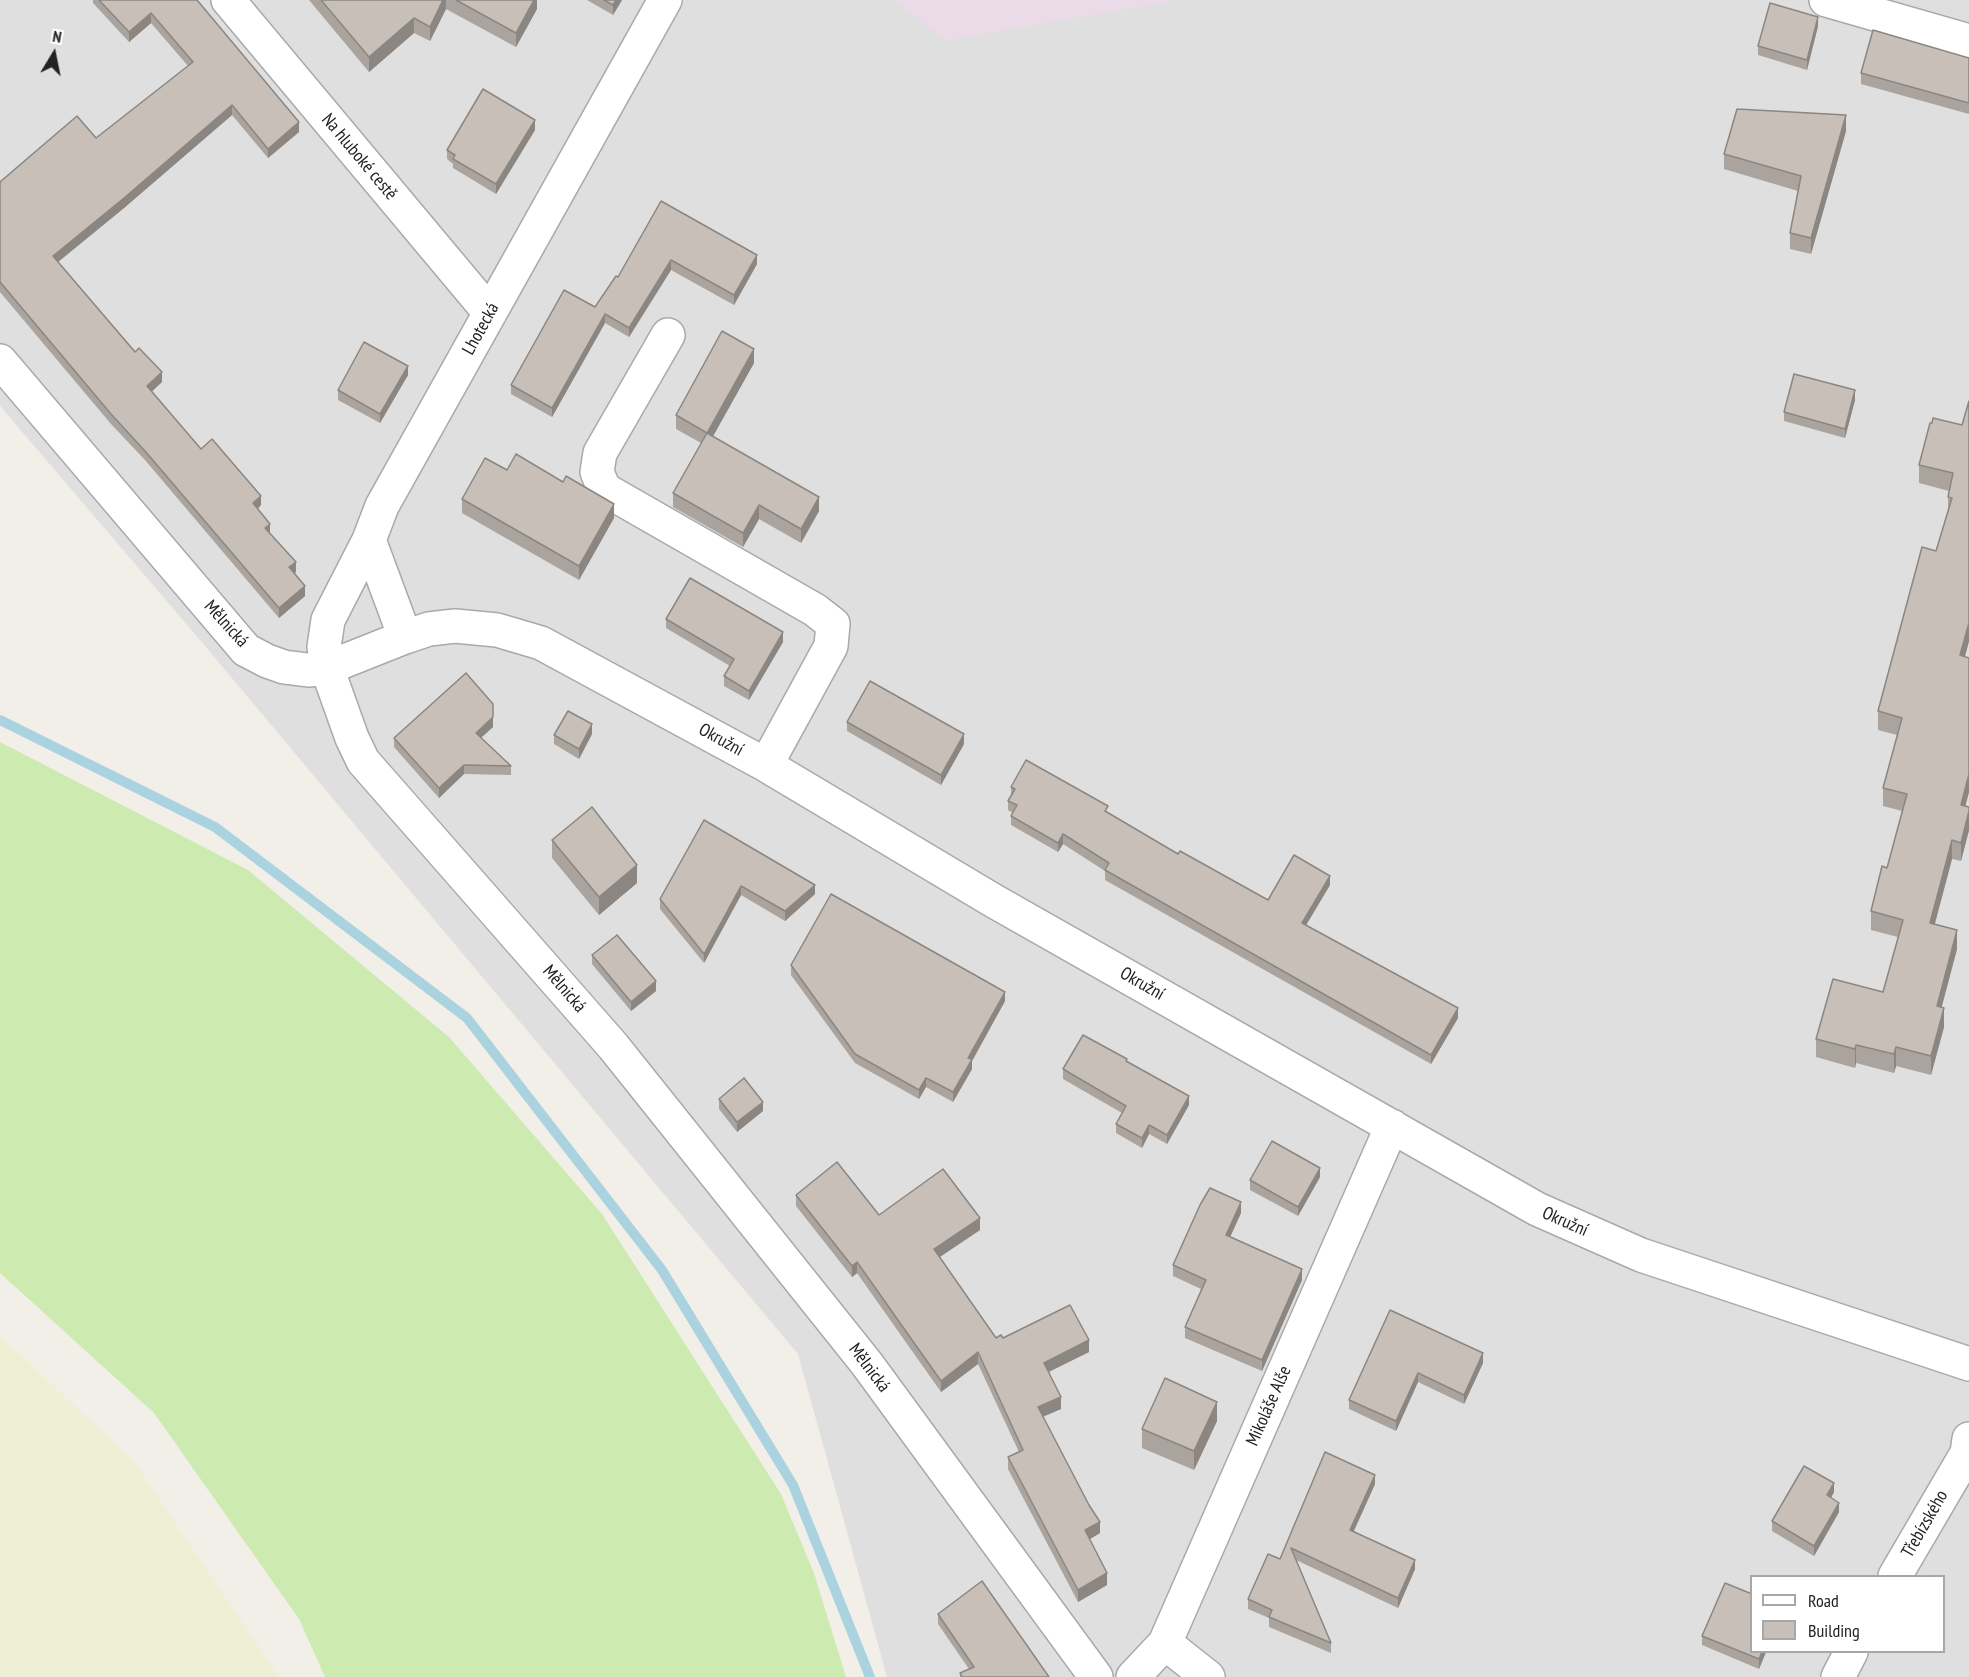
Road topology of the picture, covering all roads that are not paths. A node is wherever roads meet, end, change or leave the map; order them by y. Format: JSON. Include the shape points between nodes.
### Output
{"nodes":[{"id":1,"x":228,"y":0,"type":"edge"},
{"id":2,"x":665,"y":0,"type":"edge"},
{"id":3,"x":1826,"y":0,"type":"edge"},
{"id":4,"x":1969,"y":41,"type":"edge"},
{"id":5,"x":490,"y":313,"type":"junction"},
{"id":6,"x":668,"y":335,"type":"dead end"},
{"id":7,"x":0,"y":361,"type":"edge"},
{"id":8,"x":369,"y":540,"type":"junction"},
{"id":9,"x":405,"y":637,"type":"junction"},
{"id":10,"x":327,"y":668,"type":"junction"},
{"id":11,"x":766,"y":765,"type":"junction"},
{"id":12,"x":1392,"y":1126,"type":"junction"},
{"id":13,"x":1969,"y":1364,"type":"edge"},
{"id":14,"x":1969,"y":1439,"type":"edge"},
{"id":15,"x":1896,"y":1575,"type":"edge"},
{"id":16,"x":1165,"y":1643,"type":"junction"},
{"id":17,"x":1850,"y":1653,"type":"edge"},
{"id":18,"x":1096,"y":1677,"type":"edge"},
{"id":19,"x":1133,"y":1677,"type":"edge"},
{"id":20,"x":1208,"y":1677,"type":"edge"},
{"id":21,"x":1838,"y":1677,"type":"edge"}],
"edges":[{"from":1,"to":5,"type":"street","name":"Na hluboké cestě"},
{"from":2,"to":5,"type":"street","name":"Lhotecká"},
{"from":3,"to":4,"type":"street"},
{"from":5,"to":8,"type":"street","name":"Lhotecká","via":[[382,506]]},
{"from":6,"to":11,"type":"street","via":[[600,453],[597,472],[604,489],[833,624],[831,646]]},
{"from":7,"to":10,"type":"street","name":"Mělnická","via":[[246,650],[284,667]]},
{"from":8,"to":9,"type":"street"},
{"from":8,"to":10,"type":"street","name":"Lhotecká","via":[[328,620],[324,647]]},
{"from":9,"to":10,"type":"street","name":"Okružní"},
{"from":9,"to":11,"type":"street","name":"Okružní","via":[[455,626],[497,630],[542,643]]},
{"from":10,"to":18,"type":"street","name":"Mělnická","via":[[363,761],[628,1065],[867,1364]]},
{"from":11,"to":12,"type":"street","name":"Okružní","via":[[994,901]]},
{"from":12,"to":13,"type":"street","name":"Okružní","via":[[1537,1209],[1641,1255]]},
{"from":12,"to":16,"type":"street","name":"Mikoláše Alše"},
{"from":14,"to":15,"type":"street","name":"Třebízského","via":[[1967,1454]]},
{"from":16,"to":19,"type":"street","name":"Mikoláše Alše"},
{"from":16,"to":20,"type":"street"},
{"from":17,"to":21,"type":"street"}]}
